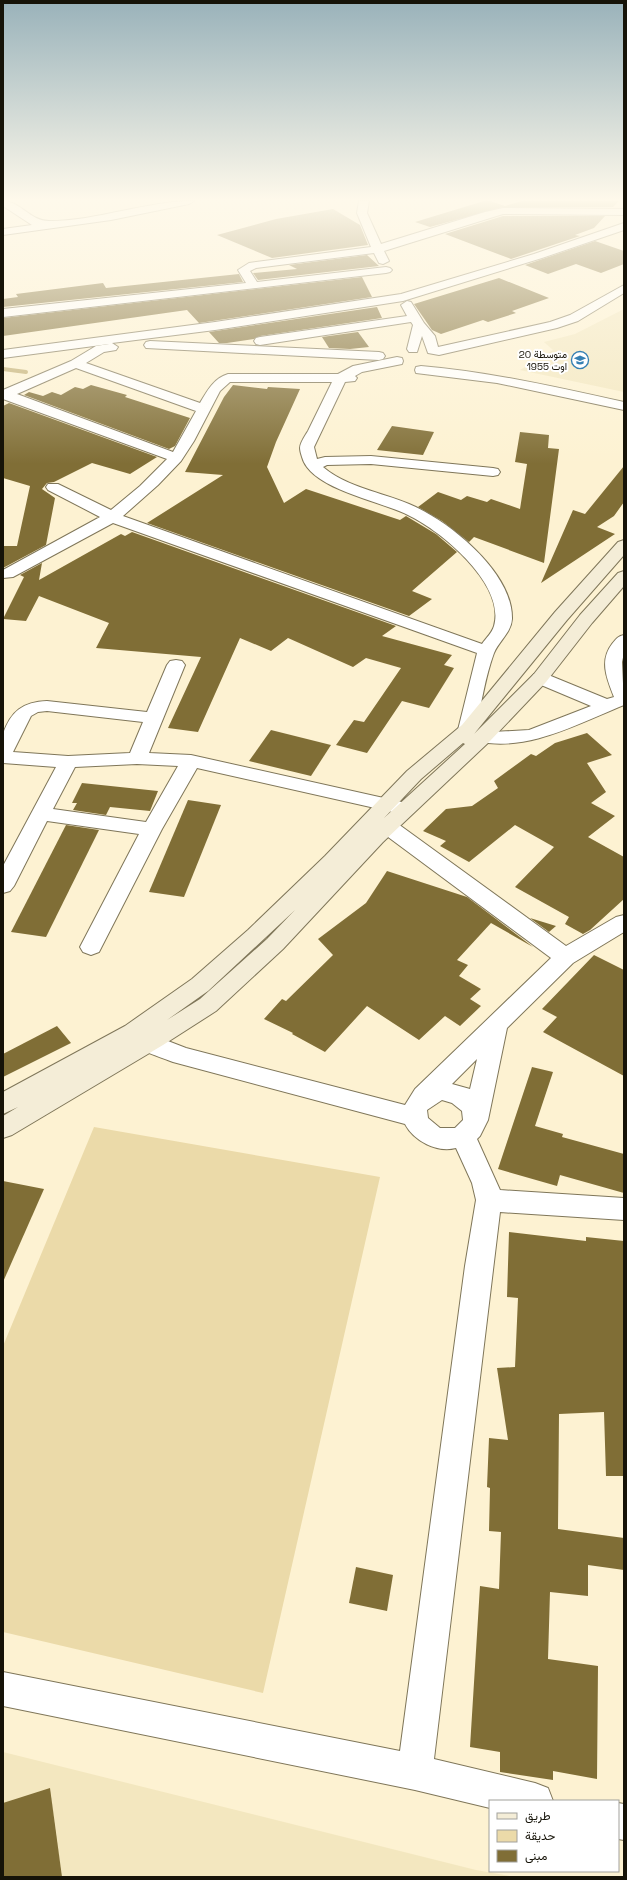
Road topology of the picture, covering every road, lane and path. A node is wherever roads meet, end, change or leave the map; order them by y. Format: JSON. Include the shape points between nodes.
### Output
{"nodes":[{"id":1,"x":229,"y":289,"type":"edge"},
{"id":2,"x":398,"y":289,"type":"edge"},
{"id":3,"x":433,"y":289,"type":"edge"},
{"id":4,"x":621,"y":291,"type":"edge"},
{"id":5,"x":403,"y":298,"type":"junction"},
{"id":6,"x":3,"y":313,"type":"edge"},
{"id":7,"x":417,"y":321,"type":"junction"},
{"id":8,"x":99,"y":345,"type":"junction"},
{"id":9,"x":218,"y":347,"type":"junction"},
{"id":10,"x":413,"y":349,"type":"junction"},
{"id":11,"x":441,"y":353,"type":"junction"},
{"id":12,"x":3,"y":354,"type":"edge"},
{"id":13,"x":397,"y":359,"type":"junction"},
{"id":14,"x":76,"y":364,"type":"junction"},
{"id":15,"x":421,"y":370,"type":"junction"},
{"id":16,"x":347,"y":376,"type":"junction"},
{"id":17,"x":4,"y":395,"type":"edge"},
{"id":18,"x":624,"y":397,"type":"edge"},
{"id":19,"x":624,"y":406,"type":"edge"},
{"id":20,"x":205,"y":409,"type":"junction"},
{"id":21,"x":176,"y":458,"type":"junction"},
{"id":22,"x":311,"y":462,"type":"junction"},
{"id":23,"x":493,"y":472,"type":"dead end"},
{"id":24,"x":53,"y":487,"type":"dead end"},
{"id":25,"x":112,"y":517,"type":"junction"},
{"id":26,"x":624,"y":545,"type":"edge"},
{"id":27,"x":7,"y":574,"type":"dead end"},
{"id":28,"x":624,"y":576,"type":"edge"},
{"id":29,"x":624,"y":640,"type":"edge"},
{"id":30,"x":486,"y":652,"type":"junction"},
{"id":31,"x":176,"y":665,"type":"dead end"},
{"id":32,"x":540,"y":678,"type":"junction"},
{"id":33,"x":619,"y":702,"type":"edge"},
{"id":34,"x":154,"y":718,"type":"junction"},
{"id":35,"x":475,"y":733,"type":"junction"},
{"id":36,"x":3,"y":753,"type":"edge"},
{"id":37,"x":3,"y":757,"type":"edge"},
{"id":38,"x":137,"y":758,"type":"junction"},
{"id":39,"x":191,"y":761,"type":"junction"},
{"id":40,"x":68,"y":762,"type":"junction"},
{"id":41,"x":396,"y":806,"type":"junction"},
{"id":42,"x":42,"y":814,"type":"junction"},
{"id":43,"x":387,"y":826,"type":"junction"},
{"id":44,"x":152,"y":829,"type":"junction"},
{"id":45,"x":3,"y":886,"type":"edge"},
{"id":46,"x":624,"y":922,"type":"edge"},
{"id":47,"x":614,"y":934,"type":"edge"},
{"id":48,"x":91,"y":947,"type":"dead end"},
{"id":49,"x":565,"y":957,"type":"junction"},
{"id":50,"x":496,"y":1026,"type":"junction"},
{"id":51,"x":140,"y":1037,"type":"junction"},
{"id":52,"x":3,"y":1104,"type":"edge"},
{"id":53,"x":420,"y":1107,"type":"junction"},
{"id":54,"x":469,"y":1125,"type":"junction"},
{"id":55,"x":3,"y":1128,"type":"edge"},
{"id":56,"x":489,"y":1200,"type":"junction"},
{"id":57,"x":624,"y":1209,"type":"edge"},
{"id":58,"x":3,"y":1689,"type":"edge"},
{"id":59,"x":415,"y":1772,"type":"junction"},
{"id":60,"x":531,"y":1800,"type":"edge"}],
"edges":[{"from":1,"to":6,"type":"street"},
{"from":2,"to":5,"type":"street"},
{"from":3,"to":5,"type":"street"},
{"from":4,"to":11,"type":"street","via":[[581,323],[560,330]]},
{"from":5,"to":7,"type":"street"},
{"from":5,"to":8,"type":"street"},
{"from":7,"to":9,"type":"street"},
{"from":7,"to":10,"type":"street"},
{"from":7,"to":11,"type":"street"},
{"from":8,"to":9,"type":"street"},
{"from":8,"to":12,"type":"street"},
{"from":8,"to":14,"type":"street"},
{"from":9,"to":13,"type":"street"},
{"from":10,"to":11,"type":"street"},
{"from":10,"to":13,"type":"street","via":[[400,354]]},
{"from":11,"to":15,"type":"street","via":[[448,362],[445,365]]},
{"from":11,"to":18,"type":"street","via":[[464,361]]},
{"from":13,"to":15,"type":"street","via":[[404,367]]},
{"from":13,"to":16,"type":"street"},
{"from":14,"to":17,"type":"street"},
{"from":14,"to":20,"type":"street"},
{"from":15,"to":19,"type":"street","via":[[488,378]]},
{"from":16,"to":20,"type":"street","via":[[228,378],[218,383]]},
{"from":16,"to":22,"type":"street"},
{"from":17,"to":21,"type":"street"},
{"from":20,"to":21,"type":"street"},
{"from":21,"to":25,"type":"street","via":[[128,505]]},
{"from":22,"to":23,"type":"street","via":[[372,460]]},
{"from":22,"to":30,"type":"street","via":[[322,473],[339,482],[405,507],[454,537],[484,570],[498,593],[503,612],[501,631]]},
{"from":24,"to":25,"type":"street"},
{"from":25,"to":27,"type":"street"},
{"from":25,"to":30,"type":"street"},
{"from":26,"to":35,"type":"main road","via":[[560,616]]},
{"from":28,"to":32,"type":"main road"},
{"from":29,"to":33,"type":"street","via":[[613,655],[613,672]]},
{"from":30,"to":35,"type":"street"},
{"from":31,"to":34,"type":"street"},
{"from":32,"to":33,"type":"street"},
{"from":32,"to":35,"type":"main road"},
{"from":33,"to":35,"type":"street","via":[[532,735],[502,738]]},
{"from":34,"to":36,"type":"street","via":[[47,706],[34,707],[24,713]]},
{"from":34,"to":38,"type":"street"},
{"from":35,"to":41,"type":"main road"},
{"from":37,"to":40,"type":"street"},
{"from":38,"to":39,"type":"street"},
{"from":38,"to":40,"type":"street"},
{"from":39,"to":41,"type":"street"},
{"from":39,"to":44,"type":"street"},
{"from":40,"to":42,"type":"street"},
{"from":41,"to":43,"type":"main road"},
{"from":41,"to":51,"type":"main road","via":[[332,861],[256,934]]},
{"from":42,"to":44,"type":"street"},
{"from":42,"to":45,"type":"street"},
{"from":43,"to":49,"type":"street"},
{"from":43,"to":51,"type":"main road","via":[[275,944],[214,1000],[155,1039]]},
{"from":44,"to":48,"type":"street"},
{"from":46,"to":47,"type":"street"},
{"from":47,"to":49,"type":"street"},
{"from":49,"to":50,"type":"street"},
{"from":50,"to":53,"type":"street"},
{"from":50,"to":54,"type":"street"},
{"from":51,"to":52,"type":"main road"},
{"from":51,"to":53,"type":"street","via":[[181,1056]]},
{"from":51,"to":55,"type":"main road"},
{"from":53,"to":54,"type":"street","via":[[424,1131],[433,1136],[448,1139]]},
{"from":53,"to":54,"type":"street","via":[[432,1092],[442,1091],[461,1095],[474,1107]]},
{"from":54,"to":56,"type":"street"},
{"from":56,"to":57,"type":"street"},
{"from":56,"to":59,"type":"street"},
{"from":58,"to":59,"type":"street"},
{"from":59,"to":60,"type":"street"}]}
